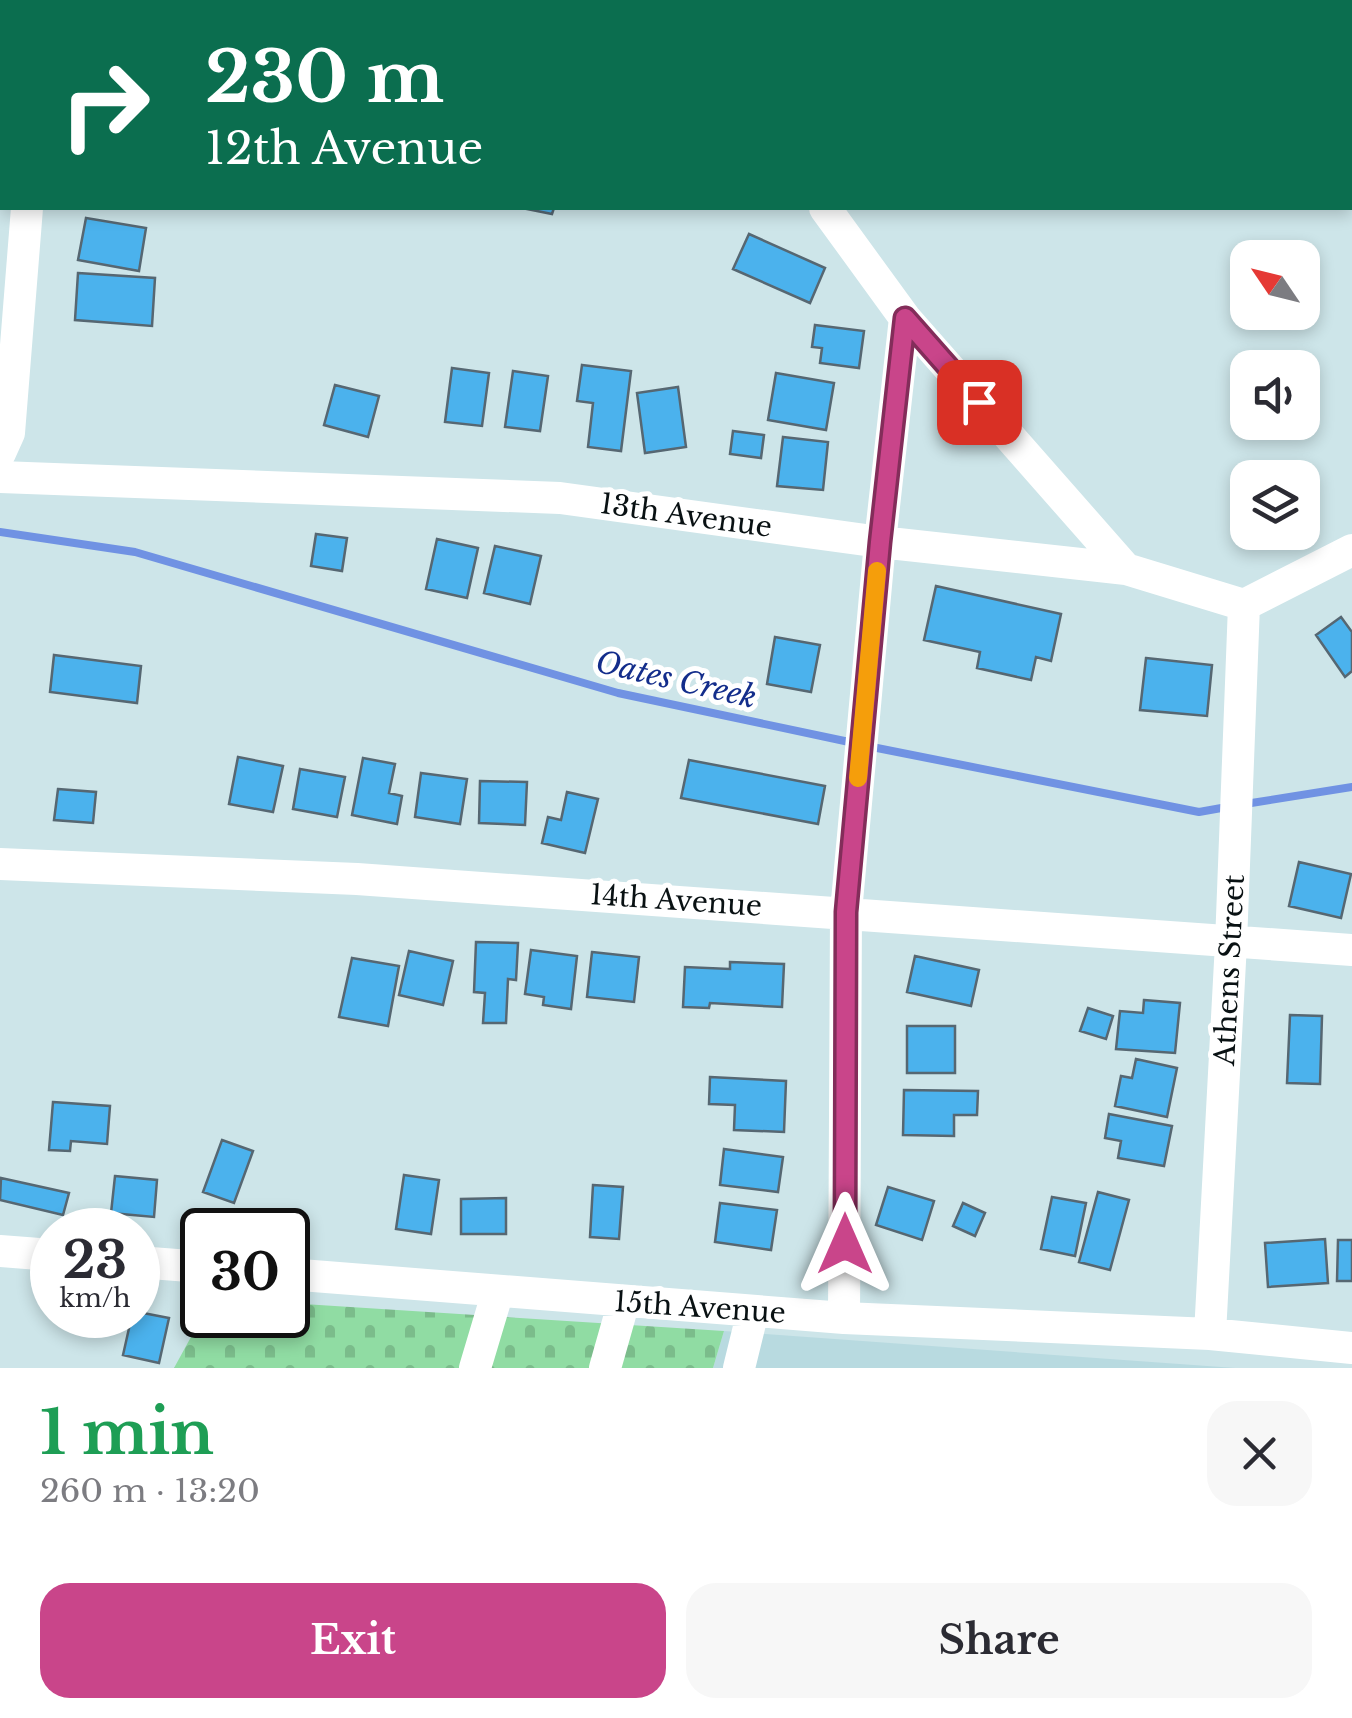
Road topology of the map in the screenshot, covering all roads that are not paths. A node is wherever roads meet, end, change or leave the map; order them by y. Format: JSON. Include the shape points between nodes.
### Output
{"nodes":[{"id":1,"x":28,"y":210,"type":"edge"},
{"id":2,"x":826,"y":210,"type":"edge"},
{"id":3,"x":905,"y":318,"type":"junction"},
{"id":4,"x":0,"y":453,"type":"edge"},
{"id":5,"x":0,"y":477,"type":"edge"},
{"id":6,"x":880,"y":542,"type":"junction"},
{"id":7,"x":1352,"y":550,"type":"edge"},
{"id":8,"x":1126,"y":569,"type":"junction"},
{"id":9,"x":1244,"y":605,"type":"junction"},
{"id":10,"x":0,"y":864,"type":"edge"},
{"id":11,"x":846,"y":912,"type":"junction"},
{"id":12,"x":1231,"y":943,"type":"junction"},
{"id":13,"x":1352,"y":950,"type":"edge"},
{"id":14,"x":0,"y":1251,"type":"edge"},
{"id":15,"x":30,"y":1253,"type":"edge"},
{"id":16,"x":310,"y":1276,"type":"edge"},
{"id":17,"x":498,"y":1290,"type":"junction"},
{"id":18,"x":624,"y":1301,"type":"junction"},
{"id":19,"x":753,"y":1311,"type":"junction"},
{"id":20,"x":844,"y":1318,"type":"junction"},
{"id":21,"x":1210,"y":1334,"type":"junction"},
{"id":22,"x":1352,"y":1348,"type":"edge"},
{"id":23,"x":475,"y":1368,"type":"edge"},
{"id":24,"x":605,"y":1368,"type":"edge"},
{"id":25,"x":739,"y":1368,"type":"edge"}],
"edges":[{"from":1,"to":4,"type":"street","via":[[9,433]]},
{"from":2,"to":3,"type":"street"},
{"from":3,"to":6,"type":"street"},
{"from":3,"to":8,"type":"street"},
{"from":5,"to":6,"type":"street","name":"13th Avenue","via":[[560,498]]},
{"from":6,"to":8,"type":"street","name":"13th Avenue"},
{"from":6,"to":11,"type":"street"},
{"from":7,"to":9,"type":"street"},
{"from":8,"to":9,"type":"street","name":"13th Avenue"},
{"from":9,"to":12,"type":"street","name":"Athens Street"},
{"from":10,"to":11,"type":"street","name":"14th Avenue","via":[[356,879]]},
{"from":11,"to":12,"type":"street","name":"14th Avenue"},
{"from":11,"to":20,"type":"street"},
{"from":12,"to":13,"type":"street","name":"14th Avenue"},
{"from":12,"to":21,"type":"street","name":"Athens Street"},
{"from":14,"to":15,"type":"street"},
{"from":16,"to":17,"type":"street","name":"15th Avenue"},
{"from":17,"to":18,"type":"street","name":"15th Avenue"},
{"from":17,"to":23,"type":"street"},
{"from":18,"to":19,"type":"street","name":"15th Avenue"},
{"from":18,"to":24,"type":"street"},
{"from":19,"to":20,"type":"street","name":"15th Avenue"},
{"from":19,"to":25,"type":"street"},
{"from":20,"to":21,"type":"street","name":"15th Avenue"},
{"from":21,"to":22,"type":"street","name":"15th Avenue"}]}
